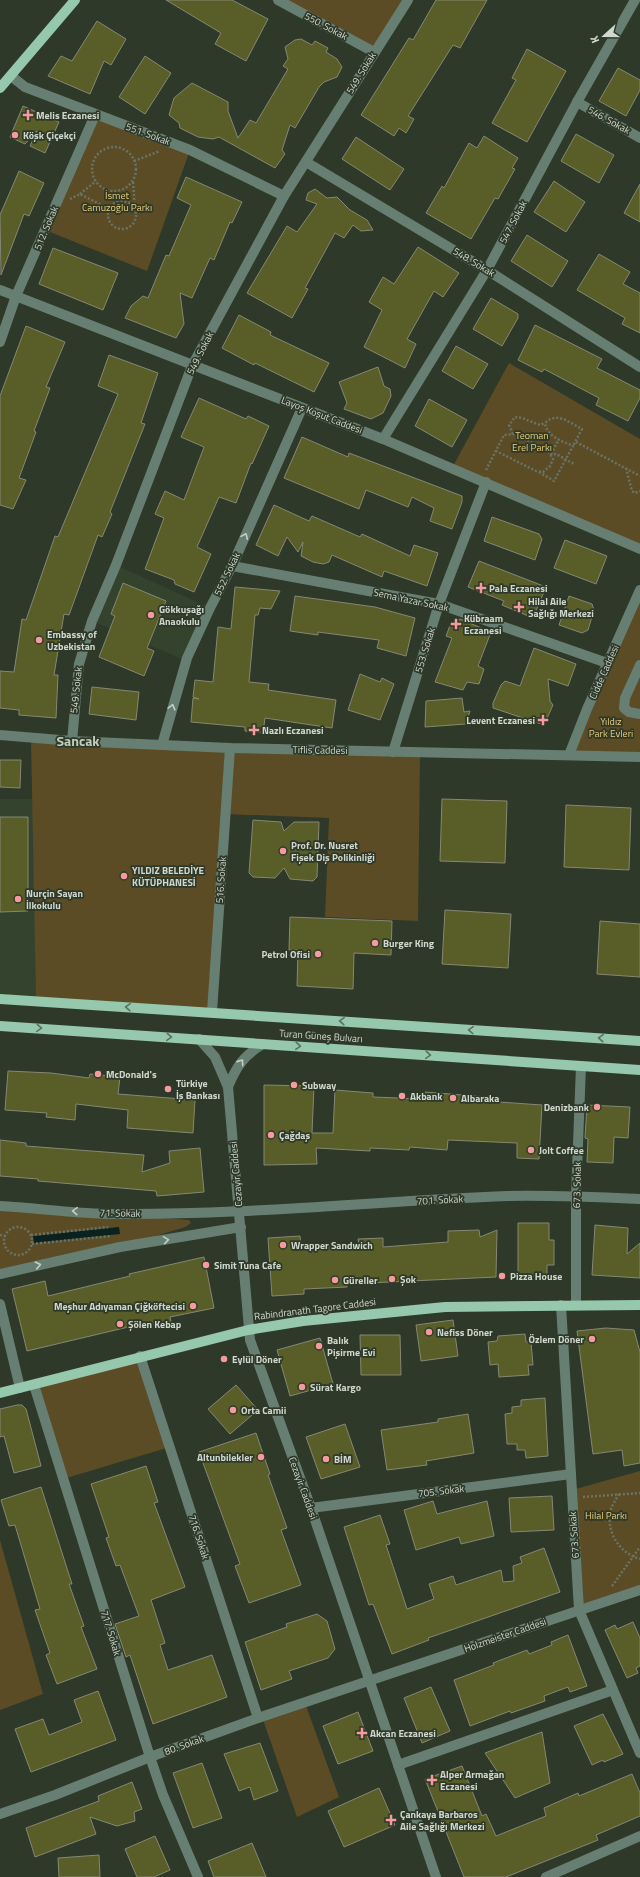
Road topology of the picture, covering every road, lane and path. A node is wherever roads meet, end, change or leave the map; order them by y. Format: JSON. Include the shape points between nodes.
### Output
{"nodes":[{"id":1,"x":75,"y":0,"type":"edge"},
{"id":2,"x":278,"y":0,"type":"edge"},
{"id":3,"x":408,"y":0,"type":"edge"},
{"id":4,"x":635,"y":0,"type":"edge"},
{"id":5,"x":374,"y":52,"type":"junction"},
{"id":6,"x":11,"y":76,"type":"junction"},
{"id":7,"x":0,"y":88,"type":"edge"},
{"id":8,"x":577,"y":102,"type":"junction"},
{"id":9,"x":95,"y":115,"type":"junction"},
{"id":10,"x":640,"y":138,"type":"edge"},
{"id":11,"x":160,"y":151,"type":"dead end"},
{"id":12,"x":134,"y":161,"type":"junction"},
{"id":13,"x":306,"y":162,"type":"junction"},
{"id":14,"x":96,"y":181,"type":"junction"},
{"id":15,"x":132,"y":182,"type":"junction"},
{"id":16,"x":80,"y":194,"type":"junction"},
{"id":17,"x":284,"y":196,"type":"junction"},
{"id":18,"x":66,"y":202,"type":"dead end"},
{"id":19,"x":109,"y":209,"type":"junction"},
{"id":20,"x":136,"y":216,"type":"junction"},
{"id":21,"x":487,"y":270,"type":"junction"},
{"id":22,"x":0,"y":290,"type":"edge"},
{"id":23,"x":16,"y":296,"type":"junction"},
{"id":24,"x":0,"y":342,"type":"edge"},
{"id":25,"x":192,"y":366,"type":"junction"},
{"id":26,"x":640,"y":367,"type":"edge"},
{"id":27,"x":302,"y":408,"type":"junction"},
{"id":28,"x":545,"y":423,"type":"junction"},
{"id":29,"x":513,"y":434,"type":"junction"},
{"id":30,"x":383,"y":439,"type":"junction"},
{"id":31,"x":559,"y":439,"type":"junction"},
{"id":32,"x":576,"y":442,"type":"junction"},
{"id":33,"x":573,"y":446,"type":"junction"},
{"id":34,"x":496,"y":451,"type":"junction"},
{"id":35,"x":550,"y":455,"type":"junction"},
{"id":36,"x":566,"y":460,"type":"junction"},
{"id":37,"x":574,"y":464,"type":"dead end"},
{"id":38,"x":626,"y":468,"type":"junction"},
{"id":39,"x":539,"y":472,"type":"junction"},
{"id":40,"x":640,"y":476,"type":"edge"},
{"id":41,"x":483,"y":481,"type":"junction"},
{"id":42,"x":640,"y":491,"type":"edge"},
{"id":43,"x":640,"y":549,"type":"edge"},
{"id":44,"x":232,"y":566,"type":"junction"},
{"id":45,"x":640,"y":590,"type":"edge"},
{"id":46,"x":439,"y":604,"type":"junction"},
{"id":47,"x":608,"y":663,"type":"junction"},
{"id":48,"x":640,"y":665,"type":"edge"},
{"id":49,"x":640,"y":714,"type":"edge"},
{"id":50,"x":0,"y":735,"type":"edge"},
{"id":51,"x":72,"y":741,"type":"junction"},
{"id":52,"x":162,"y":745,"type":"junction"},
{"id":53,"x":230,"y":748,"type":"junction"},
{"id":54,"x":393,"y":752,"type":"junction"},
{"id":55,"x":569,"y":755,"type":"junction"},
{"id":56,"x":640,"y":757,"type":"edge"},
{"id":57,"x":0,"y":999,"type":"edge"},
{"id":58,"x":212,"y":1012,"type":"junction"},
{"id":59,"x":0,"y":1026,"type":"edge"},
{"id":60,"x":199,"y":1039,"type":"junction"},
{"id":61,"x":640,"y":1041,"type":"edge"},
{"id":62,"x":263,"y":1044,"type":"junction"},
{"id":63,"x":581,"y":1066,"type":"junction"},
{"id":64,"x":640,"y":1070,"type":"edge"},
{"id":65,"x":228,"y":1087,"type":"junction"},
{"id":66,"x":576,"y":1196,"type":"junction"},
{"id":67,"x":640,"y":1199,"type":"edge"},
{"id":68,"x":0,"y":1206,"type":"edge"},
{"id":69,"x":240,"y":1211,"type":"junction"},
{"id":70,"x":115,"y":1226,"type":"dead end"},
{"id":71,"x":240,"y":1227,"type":"junction"},
{"id":72,"x":0,"y":1235,"type":"edge"},
{"id":73,"x":31,"y":1235,"type":"junction"},
{"id":74,"x":114,"y":1235,"type":"dead end"},
{"id":75,"x":5,"y":1236,"type":"junction"},
{"id":76,"x":32,"y":1244,"type":"junction"},
{"id":77,"x":0,"y":1274,"type":"edge"},
{"id":78,"x":0,"y":1304,"type":"edge"},
{"id":79,"x":561,"y":1305,"type":"junction"},
{"id":80,"x":576,"y":1305,"type":"junction"},
{"id":81,"x":640,"y":1305,"type":"edge"},
{"id":82,"x":248,"y":1330,"type":"junction"},
{"id":83,"x":140,"y":1356,"type":"junction"},
{"id":84,"x":34,"y":1385,"type":"junction"},
{"id":85,"x":20,"y":1388,"type":"junction"},
{"id":86,"x":0,"y":1393,"type":"edge"},
{"id":87,"x":571,"y":1474,"type":"junction"},
{"id":88,"x":638,"y":1493,"type":"edge"},
{"id":89,"x":619,"y":1494,"type":"junction"},
{"id":90,"x":572,"y":1497,"type":"junction"},
{"id":91,"x":640,"y":1497,"type":"edge"},
{"id":92,"x":311,"y":1508,"type":"junction"},
{"id":93,"x":640,"y":1547,"type":"edge"},
{"id":94,"x":633,"y":1557,"type":"junction"},
{"id":95,"x":640,"y":1559,"type":"edge"},
{"id":96,"x":640,"y":1590,"type":"edge"},
{"id":97,"x":600,"y":1603,"type":"junction"},
{"id":98,"x":579,"y":1610,"type":"junction"},
{"id":99,"x":370,"y":1682,"type":"junction"},
{"id":100,"x":613,"y":1690,"type":"junction"},
{"id":101,"x":258,"y":1718,"type":"junction"},
{"id":102,"x":640,"y":1753,"type":"edge"},
{"id":103,"x":150,"y":1757,"type":"junction"},
{"id":104,"x":398,"y":1765,"type":"junction"},
{"id":105,"x":0,"y":1814,"type":"edge"},
{"id":106,"x":640,"y":1836,"type":"edge"},
{"id":107,"x":198,"y":1877,"type":"edge"},
{"id":108,"x":436,"y":1877,"type":"edge"},
{"id":109,"x":546,"y":1877,"type":"edge"}],
"edges":[{"from":1,"to":6,"type":"main road"},
{"from":2,"to":5,"type":"street","name":"550. Sokak"},
{"from":3,"to":5,"type":"street","name":"549. Sokak"},
{"from":4,"to":8,"type":"street","name":"547. Sokak"},
{"from":5,"to":13,"type":"street","name":"549. Sokak"},
{"from":6,"to":7,"type":"main road"},
{"from":6,"to":9,"type":"street","name":"551. Sokak","via":[[25,87]]},
{"from":8,"to":10,"type":"street","name":"546. Sokak"},
{"from":8,"to":21,"type":"street","name":"547. Sokak"},
{"from":9,"to":17,"type":"street","name":"551. Sokak","via":[[190,150]]},
{"from":9,"to":23,"type":"street","name":"512. Sokak"},
{"from":11,"to":12,"type":"path"},
{"from":12,"to":14,"type":"path","via":[[123,149],[103,150],[92,168]]},
{"from":12,"to":15,"type":"path","via":[[136,174]]},
{"from":13,"to":17,"type":"street","name":"549. Sokak"},
{"from":13,"to":21,"type":"street","name":"548. Sokak"},
{"from":14,"to":15,"type":"path","via":[[107,190],[115,191],[122,190]]},
{"from":14,"to":16,"type":"path"},
{"from":15,"to":20,"type":"path"},
{"from":16,"to":18,"type":"path"},
{"from":16,"to":19,"type":"path"},
{"from":17,"to":25,"type":"street","name":"549. Sokak"},
{"from":19,"to":20,"type":"path","via":[[116,203],[125,202],[133,207]]},
{"from":19,"to":20,"type":"path","via":[[109,222],[120,229],[132,224]]},
{"from":21,"to":26,"type":"street","name":"548. Sokak"},
{"from":21,"to":30,"type":"street","name":"547. Sokak"},
{"from":22,"to":23,"type":"street","name":"Layoş Koşut Caddesi"},
{"from":23,"to":24,"type":"street","name":"512. Sokak"},
{"from":23,"to":25,"type":"street","name":"Layoş Koşut Caddesi"},
{"from":25,"to":27,"type":"street","name":"Layoş Koşut Caddesi"},
{"from":25,"to":51,"type":"street","name":"549. Sokak","via":[[79,664]]},
{"from":27,"to":30,"type":"street","name":"Layoş Koşut Caddesi"},
{"from":44,"to":27,"type":"street","name":"552. Sokak","one_way":true},
{"from":28,"to":29,"type":"path","via":[[540,425],[515,417],[509,425]]},
{"from":28,"to":31,"type":"path","via":[[550,435]]},
{"from":28,"to":32,"type":"path","via":[[554,417],[561,418],[582,429]]},
{"from":29,"to":34,"type":"path","via":[[504,435]]},
{"from":29,"to":35,"type":"path","via":[[548,451]]},
{"from":30,"to":41,"type":"street","name":"Layoş Koşut Caddesi"},
{"from":31,"to":33,"type":"path"},
{"from":31,"to":35,"type":"path"},
{"from":32,"to":33,"type":"path"},
{"from":32,"to":38,"type":"path"},
{"from":33,"to":36,"type":"path"},
{"from":34,"to":39,"type":"path"},
{"from":34,"to":41,"type":"path"},
{"from":35,"to":36,"type":"path","via":[[556,454]]},
{"from":35,"to":39,"type":"path","via":[[553,459],[550,466]]},
{"from":36,"to":37,"type":"path"},
{"from":36,"to":39,"type":"path","via":[[554,481]]},
{"from":38,"to":40,"type":"path"},
{"from":38,"to":42,"type":"path","via":[[632,491]]},
{"from":41,"to":43,"type":"street","name":"Layoş Koşut Caddesi"},
{"from":41,"to":46,"type":"street","name":"553. Sokak"},
{"from":44,"to":46,"type":"street","name":"Sema Yazar Sokak"},
{"from":52,"to":44,"type":"street","name":"552. Sokak","one_way":true,"via":[[187,658]]},
{"from":45,"to":47,"type":"street","name":"Cidde Caddesi"},
{"from":46,"to":47,"type":"street","name":"Sema Yazar Sokak"},
{"from":46,"to":54,"type":"street","name":"553. Sokak"},
{"from":47,"to":55,"type":"street","name":"Cidde Caddesi"},
{"from":48,"to":49,"type":"street","via":[[625,698],[624,708]]},
{"from":50,"to":51,"type":"street","name":"Tiflis Caddesi"},
{"from":51,"to":52,"type":"street","name":"Tiflis Caddesi"},
{"from":52,"to":53,"type":"street","name":"Tiflis Caddesi"},
{"from":53,"to":54,"type":"street","name":"Tiflis Caddesi"},
{"from":53,"to":58,"type":"street","name":"516. Sokak"},
{"from":54,"to":55,"type":"street","name":"Tiflis Caddesi"},
{"from":55,"to":56,"type":"street","name":"Tiflis Caddesi"},
{"from":58,"to":57,"type":"main road","name":"Turan Güneş Bulvarı","one_way":true},
{"from":61,"to":58,"type":"main road","name":"Turan Güneş Bulvarı","one_way":true},
{"from":59,"to":60,"type":"main road","name":"Turan Güneş Bulvarı","one_way":true},
{"from":60,"to":62,"type":"main road","name":"Turan Güneş Bulvarı"},
{"from":60,"to":65,"type":"street","name":"Cezayir Caddesi","via":[[215,1057]]},
{"from":62,"to":63,"type":"main road","name":"Turan Güneş Bulvarı","one_way":true},
{"from":65,"to":62,"type":"street","one_way":true,"via":[[249,1053]]},
{"from":63,"to":64,"type":"main road","name":"Turan Güneş Bulvarı"},
{"from":63,"to":66,"type":"street","name":"673. Sokak"},
{"from":65,"to":69,"type":"street","name":"Cezayir Caddesi"},
{"from":66,"to":67,"type":"street","name":"701. Sokak"},
{"from":66,"to":69,"type":"street","name":"701. Sokak","via":[[509,1196]]},
{"from":66,"to":80,"type":"street","name":"673. Sokak"},
{"from":69,"to":68,"type":"street","name":"71. Sokak","one_way":true,"via":[[114,1214]]},
{"from":69,"to":71,"type":"street","name":"Cezayir Caddesi"},
{"from":70,"to":73,"type":"path"},
{"from":77,"to":71,"type":"street","one_way":true,"via":[[120,1247]]},
{"from":71,"to":82,"type":"street","name":"Cezayir Caddesi"},
{"from":72,"to":75,"type":"path"},
{"from":73,"to":75,"type":"path","via":[[24,1228],[15,1227]]},
{"from":73,"to":76,"type":"path"},
{"from":74,"to":76,"type":"path"},
{"from":75,"to":76,"type":"path","via":[[6,1250],[14,1255],[19,1256],[28,1252]]},
{"from":78,"to":85,"type":"street"},
{"from":79,"to":80,"type":"main road","name":"Rabindranath Tagore Caddesi"},
{"from":79,"to":82,"type":"main road","name":"Rabindranath Tagore Caddesi","via":[[444,1307],[304,1321]]},
{"from":79,"to":87,"type":"street","name":"673. Sokak"},
{"from":80,"to":81,"type":"main road","name":"Rabindranath Tagore Caddesi"},
{"from":82,"to":83,"type":"main road","name":"Rabindranath Tagore Caddesi"},
{"from":82,"to":92,"type":"street","name":"Cezayir Caddesi"},
{"from":83,"to":84,"type":"main road","name":"Rabindranath Tagore Caddesi"},
{"from":83,"to":101,"type":"street","name":"716. Sokak"},
{"from":84,"to":85,"type":"main road","name":"Rabindranath Tagore Caddesi"},
{"from":84,"to":103,"type":"street","name":"717. Sokak"},
{"from":85,"to":86,"type":"main road","name":"Rabindranath Tagore Caddesi"},
{"from":87,"to":90,"type":"street","name":"673. Sokak"},
{"from":87,"to":92,"type":"street","name":"705. Sokak"},
{"from":88,"to":89,"type":"path"},
{"from":88,"to":91,"type":"path"},
{"from":89,"to":90,"type":"path"},
{"from":89,"to":94,"type":"path","via":[[611,1508],[610,1525],[614,1538],[622,1549]]},
{"from":90,"to":98,"type":"street","name":"673. Sokak"},
{"from":92,"to":99,"type":"street","name":"Cezayir Caddesi"},
{"from":93,"to":94,"type":"path"},
{"from":94,"to":95,"type":"path"},
{"from":94,"to":97,"type":"path"},
{"from":96,"to":97,"type":"street","name":"Holzmeister Caddesi"},
{"from":97,"to":98,"type":"street","name":"Holzmeister Caddesi"},
{"from":98,"to":99,"type":"street","name":"Holzmeister Caddesi"},
{"from":98,"to":100,"type":"street","name":"673. Sokak"},
{"from":99,"to":101,"type":"street","name":"80. Sokak"},
{"from":99,"to":104,"type":"street","name":"Cezayir Caddesi"},
{"from":100,"to":102,"type":"street","name":"673. Sokak"},
{"from":100,"to":104,"type":"street"},
{"from":101,"to":103,"type":"street","name":"80. Sokak"},
{"from":103,"to":105,"type":"street","name":"80. Sokak"},
{"from":103,"to":107,"type":"street","name":"717. Sokak","via":[[163,1795]]},
{"from":104,"to":108,"type":"street","name":"Cezayir Caddesi"},
{"from":106,"to":109,"type":"street"}]}
